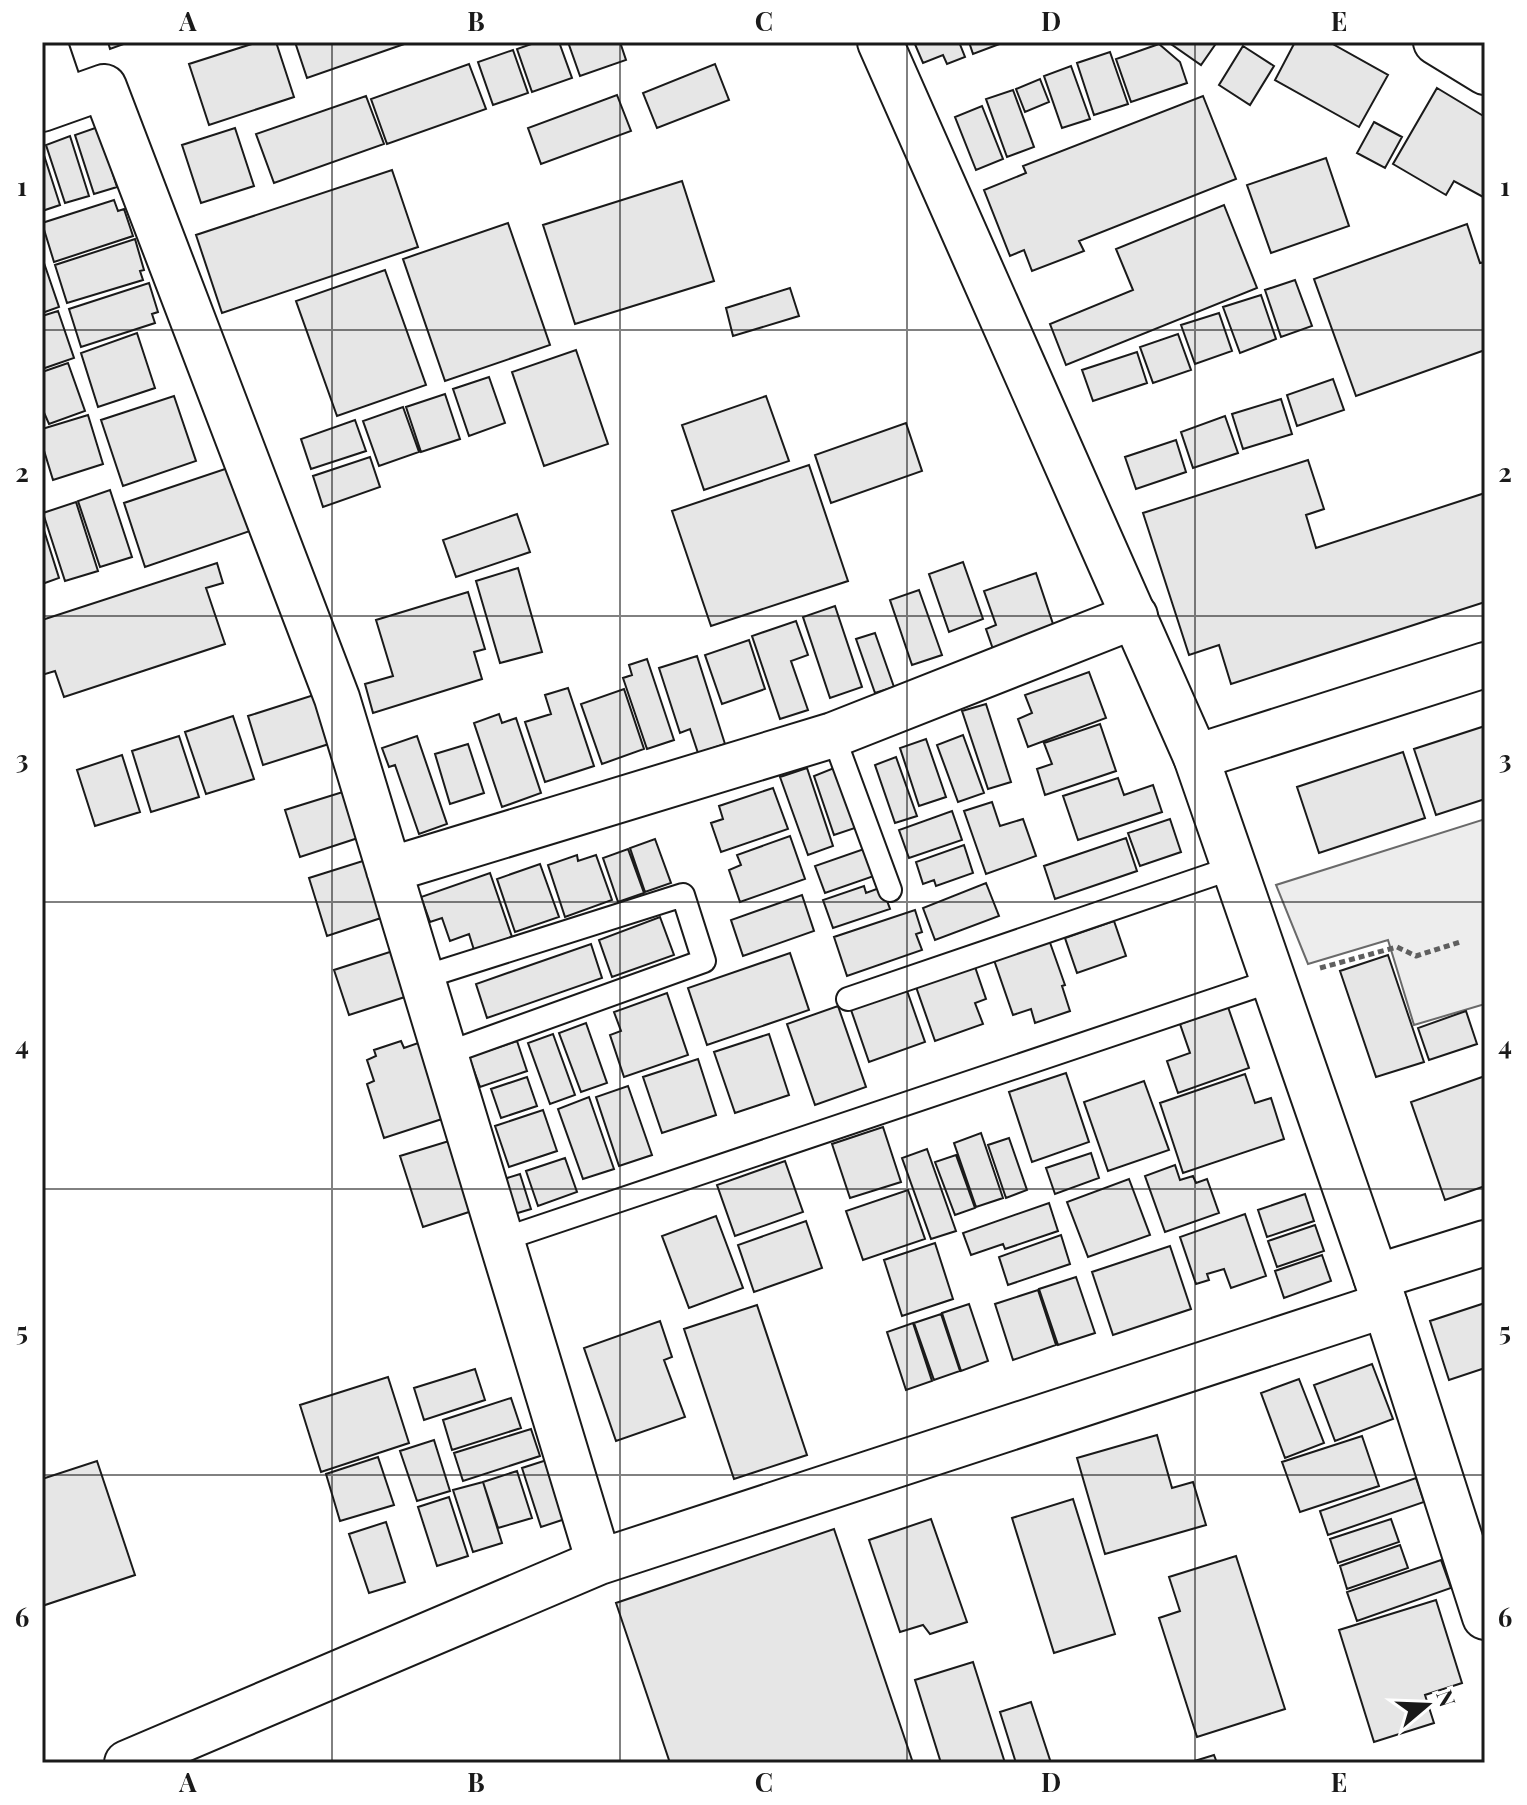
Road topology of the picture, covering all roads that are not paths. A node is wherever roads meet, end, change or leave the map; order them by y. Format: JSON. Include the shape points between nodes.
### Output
{"nodes":[{"id":1,"x":44,"y":42,"type":"edge"},
{"id":2,"x":880,"y":42,"type":"edge"},
{"id":3,"x":1436,"y":42,"type":"edge"},
{"id":4,"x":1485,"y":72,"type":"edge"},
{"id":5,"x":53,"y":105,"type":"edge"},
{"id":6,"x":1135,"y":616,"type":"junction"},
{"id":7,"x":1485,"y":665,"type":"edge"},
{"id":8,"x":833,"y":735,"type":"junction"},
{"id":9,"x":1196,"y":757,"type":"junction"},
{"id":10,"x":1235,"y":867,"type":"junction"},
{"id":11,"x":389,"y":870,"type":"junction"},
{"id":12,"x":890,"y":890,"type":"dead end"},
{"id":13,"x":421,"y":978,"type":"junction"},
{"id":14,"x":1274,"y":980,"type":"junction"},
{"id":15,"x":848,"y":999,"type":"dead end"},
{"id":16,"x":445,"y":1054,"type":"junction"},
{"id":17,"x":501,"y":1240,"type":"junction"},
{"id":18,"x":1485,"y":1243,"type":"edge"},
{"id":19,"x":1380,"y":1291,"type":"junction"},
{"id":20,"x":599,"y":1562,"type":"junction"},
{"id":21,"x":1485,"y":1617,"type":"edge"},
{"id":22,"x":127,"y":1763,"type":"edge"}],
"edges":[{"from":1,"to":5,"type":"street"},
{"from":2,"to":6,"type":"street"},
{"from":3,"to":4,"type":"street"},
{"from":5,"to":11,"type":"street","via":[[104,87],[337,698]]},
{"from":6,"to":8,"type":"street"},
{"from":6,"to":9,"type":"street"},
{"from":7,"to":9,"type":"street"},
{"from":8,"to":11,"type":"street"},
{"from":8,"to":12,"type":"lane"},
{"from":9,"to":10,"type":"street"},
{"from":10,"to":14,"type":"street"},
{"from":10,"to":15,"type":"lane"},
{"from":11,"to":13,"type":"street"},
{"from":13,"to":16,"type":"street"},
{"from":13,"to":16,"type":"lane","via":[[683,895],[704,961]]},
{"from":14,"to":17,"type":"lane"},
{"from":14,"to":19,"type":"street"},
{"from":16,"to":17,"type":"street"},
{"from":17,"to":20,"type":"street"},
{"from":18,"to":19,"type":"street"},
{"from":19,"to":20,"type":"street"},
{"from":19,"to":21,"type":"street"},
{"from":20,"to":22,"type":"street"}]}
